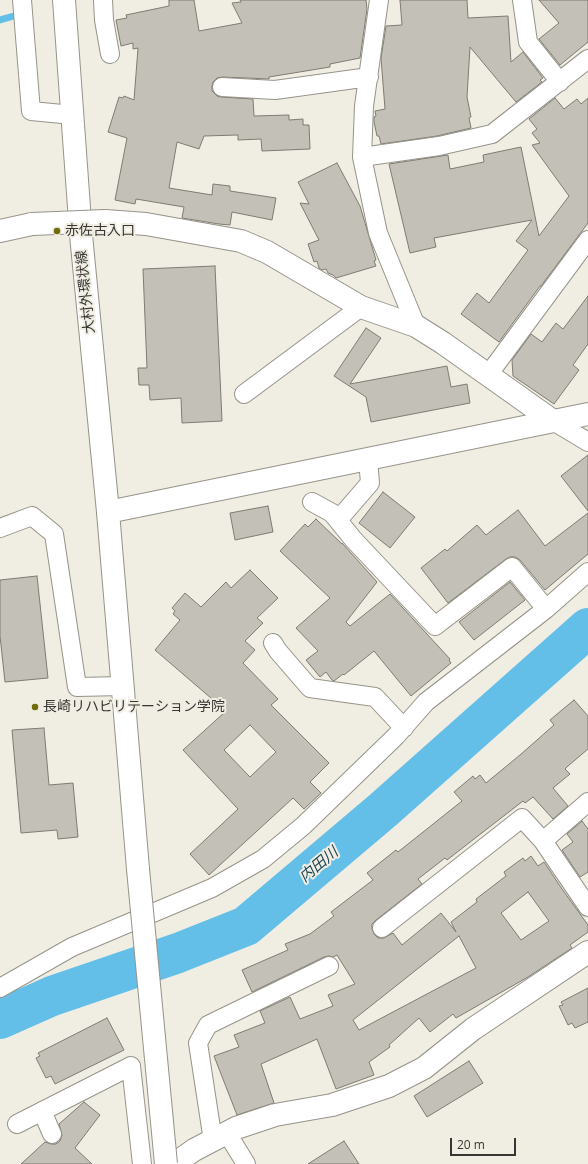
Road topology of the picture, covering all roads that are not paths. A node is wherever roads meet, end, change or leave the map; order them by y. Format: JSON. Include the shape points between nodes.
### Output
{"nodes":[{"id":1,"x":22,"y":0,"type":"edge"},
{"id":2,"x":64,"y":0,"type":"edge"},
{"id":3,"x":103,"y":0,"type":"edge"},
{"id":4,"x":379,"y":0,"type":"edge"},
{"id":5,"x":522,"y":0,"type":"edge"},
{"id":6,"x":110,"y":54,"type":"dead end"},
{"id":7,"x":588,"y":59,"type":"edge"},
{"id":8,"x":369,"y":77,"type":"junction"},
{"id":9,"x":560,"y":82,"type":"junction"},
{"id":10,"x":222,"y":86,"type":"dead end"},
{"id":11,"x":72,"y":115,"type":"junction"},
{"id":12,"x":362,"y":157,"type":"junction"},
{"id":13,"x":0,"y":231,"type":"edge"},
{"id":14,"x":588,"y":240,"type":"edge"},
{"id":15,"x":361,"y":307,"type":"junction"},
{"id":16,"x":416,"y":326,"type":"junction"},
{"id":17,"x":488,"y":375,"type":"junction"},
{"id":18,"x":244,"y":394,"type":"dead end"},
{"id":19,"x":588,"y":414,"type":"edge"},
{"id":20,"x":553,"y":421,"type":"junction"},
{"id":21,"x":588,"y":442,"type":"edge"},
{"id":22,"x":368,"y":459,"type":"junction"},
{"id":23,"x":312,"y":502,"type":"dead end"},
{"id":24,"x":108,"y":512,"type":"junction"},
{"id":25,"x":338,"y":520,"type":"junction"},
{"id":26,"x":0,"y":528,"type":"edge"},
{"id":27,"x":588,"y":572,"type":"edge"},
{"id":28,"x":546,"y":609,"type":"junction"},
{"id":29,"x":273,"y":643,"type":"dead end"},
{"id":30,"x":123,"y":686,"type":"junction"},
{"id":31,"x":404,"y":728,"type":"junction"},
{"id":32,"x":588,"y":802,"type":"edge"},
{"id":33,"x":543,"y":841,"type":"junction"},
{"id":34,"x":588,"y":907,"type":"edge"},
{"id":35,"x":382,"y":928,"type":"dead end"},
{"id":36,"x":588,"y":952,"type":"edge"},
{"id":37,"x":329,"y":966,"type":"dead end"},
{"id":38,"x":0,"y":988,"type":"edge"},
{"id":39,"x":42,"y":1111,"type":"junction"},
{"id":40,"x":17,"y":1124,"type":"dead end"},
{"id":41,"x":52,"y":1134,"type":"dead end"},
{"id":42,"x":220,"y":1137,"type":"junction"},
{"id":43,"x":142,"y":1164,"type":"edge"},
{"id":44,"x":166,"y":1164,"type":"edge"},
{"id":45,"x":174,"y":1164,"type":"edge"},
{"id":46,"x":246,"y":1164,"type":"edge"}],
"edges":[{"from":1,"to":11,"type":"street","via":[[31,111]]},
{"from":2,"to":11,"type":"street","name":"大村外環状線"},
{"from":3,"to":6,"type":"street"},
{"from":4,"to":8,"type":"street"},
{"from":5,"to":9,"type":"street","via":[[528,42]]},
{"from":7,"to":9,"type":"street"},
{"from":8,"to":10,"type":"street","via":[[275,90]]},
{"from":8,"to":12,"type":"street","via":[[364,106]]},
{"from":9,"to":12,"type":"street","via":[[492,134],[439,146]]},
{"from":11,"to":24,"type":"street","name":"大村外環状線"},
{"from":12,"to":16,"type":"street","via":[[378,233]]},
{"from":13,"to":15,"type":"street","bridge":true,"via":[[32,224],[105,221],[146,224],[241,241],[267,252]]},
{"from":14,"to":17,"type":"street"},
{"from":15,"to":16,"type":"street"},
{"from":15,"to":18,"type":"street"},
{"from":16,"to":17,"type":"street"},
{"from":17,"to":20,"type":"street"},
{"from":19,"to":20,"type":"street"},
{"from":20,"to":21,"type":"street"},
{"from":20,"to":22,"type":"street"},
{"from":22,"to":24,"type":"street"},
{"from":22,"to":25,"type":"street","via":[[370,483]]},
{"from":23,"to":25,"type":"street","via":[[332,513]]},
{"from":24,"to":30,"type":"street","name":"大村外環状線"},
{"from":25,"to":28,"type":"street","via":[[435,626],[512,567]]},
{"from":26,"to":30,"type":"street","via":[[32,516],[54,534],[77,687]]},
{"from":27,"to":28,"type":"street"},
{"from":28,"to":31,"type":"street","via":[[426,702]]},
{"from":29,"to":31,"type":"street","via":[[310,688],[376,697]]},
{"from":30,"to":44,"type":"street","name":"大村外環状線","bridge":true},
{"from":31,"to":38,"type":"street","via":[[303,826],[263,859],[212,888],[72,946]]},
{"from":32,"to":33,"type":"street"},
{"from":33,"to":34,"type":"street"},
{"from":33,"to":35,"type":"street","via":[[522,818]]},
{"from":36,"to":42,"type":"street","via":[[473,1029],[424,1068],[389,1086],[332,1105],[275,1116],[236,1128]]},
{"from":37,"to":42,"type":"street","via":[[208,1025],[198,1043]]},
{"from":39,"to":40,"type":"street"},
{"from":39,"to":41,"type":"street"},
{"from":39,"to":43,"type":"street","via":[[131,1066]]},
{"from":42,"to":45,"type":"street"},
{"from":42,"to":46,"type":"street"}]}
